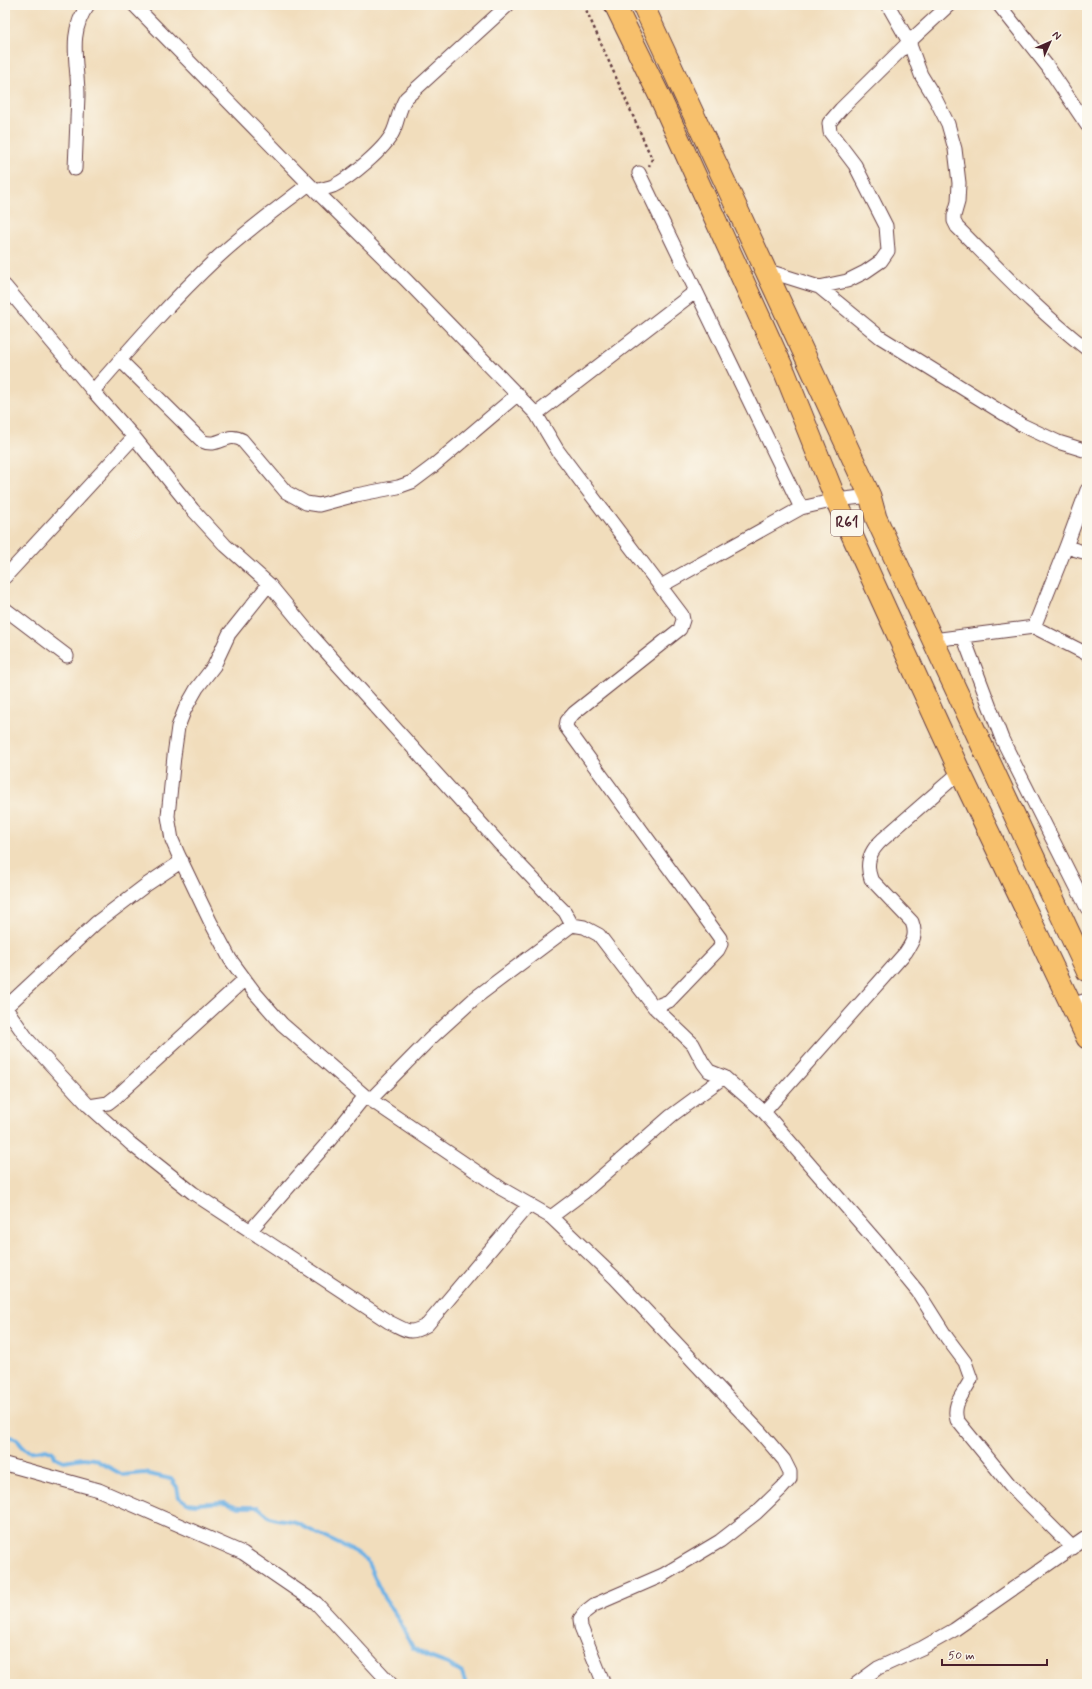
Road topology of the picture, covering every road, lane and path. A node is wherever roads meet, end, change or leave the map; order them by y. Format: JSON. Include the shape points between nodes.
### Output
{"nodes":[{"id":1,"x":88,"y":5,"type":"edge"},
{"id":2,"x":134,"y":5,"type":"edge"},
{"id":3,"x":508,"y":5,"type":"edge"},
{"id":4,"x":584,"y":5,"type":"edge"},
{"id":5,"x":615,"y":5,"type":"edge"},
{"id":6,"x":643,"y":5,"type":"edge"},
{"id":7,"x":888,"y":5,"type":"edge"},
{"id":8,"x":950,"y":5,"type":"edge"},
{"id":9,"x":1000,"y":5,"type":"edge"},
{"id":10,"x":909,"y":42,"type":"junction"},
{"id":11,"x":1087,"y":125,"type":"edge"},
{"id":12,"x":75,"y":168,"type":"dead end"},
{"id":13,"x":639,"y":172,"type":"joint"},
{"id":14,"x":312,"y":188,"type":"junction"},
{"id":15,"x":765,"y":270,"type":"junction"},
{"id":16,"x":5,"y":286,"type":"edge"},
{"id":17,"x":819,"y":287,"type":"junction"},
{"id":18,"x":696,"y":292,"type":"junction"},
{"id":19,"x":1087,"y":349,"type":"edge"},
{"id":20,"x":120,"y":360,"type":"junction"},
{"id":21,"x":93,"y":391,"type":"junction"},
{"id":22,"x":518,"y":394,"type":"junction"},
{"id":23,"x":536,"y":414,"type":"junction"},
{"id":24,"x":134,"y":437,"type":"junction"},
{"id":25,"x":1087,"y":451,"type":"edge"},
{"id":26,"x":1087,"y":490,"type":"edge"},
{"id":27,"x":870,"y":496,"type":"junction"},
{"id":28,"x":836,"y":500,"type":"junction"},
{"id":29,"x":801,"y":508,"type":"junction"},
{"id":30,"x":1066,"y":547,"type":"junction"},
{"id":31,"x":1087,"y":553,"type":"edge"},
{"id":32,"x":5,"y":577,"type":"edge"},
{"id":33,"x":269,"y":584,"type":"junction"},
{"id":34,"x":660,"y":586,"type":"junction"},
{"id":35,"x":5,"y":609,"type":"edge"},
{"id":36,"x":1034,"y":627,"type":"junction"},
{"id":37,"x":963,"y":636,"type":"junction"},
{"id":38,"x":933,"y":640,"type":"junction"},
{"id":39,"x":1087,"y":654,"type":"edge"},
{"id":40,"x":67,"y":656,"type":"dead end"},
{"id":41,"x":960,"y":772,"type":"junction"},
{"id":42,"x":182,"y":861,"type":"junction"},
{"id":43,"x":1087,"y":908,"type":"edge"},
{"id":44,"x":572,"y":925,"type":"junction"},
{"id":45,"x":1087,"y":971,"type":"edge"},
{"id":46,"x":245,"y":979,"type":"junction"},
{"id":47,"x":1079,"y":1002,"type":"edge"},
{"id":48,"x":654,"y":1007,"type":"junction"},
{"id":49,"x":5,"y":1008,"type":"edge"},
{"id":50,"x":1087,"y":1038,"type":"edge"},
{"id":51,"x":724,"y":1077,"type":"junction"},
{"id":52,"x":367,"y":1098,"type":"junction"},
{"id":53,"x":89,"y":1106,"type":"junction"},
{"id":54,"x":764,"y":1112,"type":"junction"},
{"id":55,"x":529,"y":1204,"type":"junction"},
{"id":56,"x":551,"y":1216,"type":"junction"},
{"id":57,"x":250,"y":1231,"type":"junction"},
{"id":58,"x":5,"y":1464,"type":"edge"},
{"id":59,"x":1087,"y":1537,"type":"edge"},
{"id":60,"x":1073,"y":1548,"type":"junction"},
{"id":61,"x":391,"y":1684,"type":"edge"},
{"id":62,"x":604,"y":1684,"type":"edge"},
{"id":63,"x":856,"y":1684,"type":"edge"}],
"edges":[{"from":1,"to":12,"type":"street","via":[[78,27],[74,58],[78,93]]},
{"from":2,"to":14,"type":"street"},
{"from":3,"to":14,"type":"street","via":[[406,98],[392,134],[373,156],[352,175],[334,186]]},
{"from":4,"to":13,"type":"path","via":[[652,160],[649,166]]},
{"from":5,"to":28,"type":"main road","number":"R61","via":[[659,95],[785,373]]},
{"from":6,"to":15,"type":"main road","number":"R61"},
{"from":7,"to":10,"type":"street"},
{"from":8,"to":10,"type":"street"},
{"from":9,"to":11,"type":"street","via":[[1048,67]]},
{"from":10,"to":17,"type":"street","via":[[830,123],[830,132],[855,166],[886,226],[888,251],[881,261],[848,281]]},
{"from":10,"to":19,"type":"street","via":[[921,75],[948,124],[955,149],[959,183],[954,216],[957,227],[1006,278],[1062,330]]},
{"from":13,"to":18,"type":"street"},
{"from":14,"to":20,"type":"street","via":[[245,234],[218,257],[170,304]]},
{"from":14,"to":22,"type":"street"},
{"from":15,"to":17,"type":"street"},
{"from":15,"to":27,"type":"main road","number":"R61"},
{"from":16,"to":21,"type":"street"},
{"from":17,"to":25,"type":"street","via":[[880,338],[1022,425],[1058,442]]},
{"from":18,"to":23,"type":"street"},
{"from":18,"to":29,"type":"street"},
{"from":20,"to":21,"type":"street"},
{"from":20,"to":22,"type":"street","via":[[202,441],[208,444],[216,443],[232,437],[242,440],[286,492],[306,503],[319,505],[412,482]]},
{"from":21,"to":24,"type":"street"},
{"from":22,"to":23,"type":"street"},
{"from":23,"to":34,"type":"street","via":[[558,451]]},
{"from":24,"to":32,"type":"street"},
{"from":24,"to":33,"type":"street","via":[[193,510],[226,545]]},
{"from":26,"to":30,"type":"street"},
{"from":27,"to":28,"type":"street"},
{"from":27,"to":38,"type":"main road","number":"R61","via":[[876,518]]},
{"from":28,"to":29,"type":"street"},
{"from":28,"to":41,"type":"main road","number":"R61"},
{"from":29,"to":34,"type":"street"},
{"from":30,"to":31,"type":"street"},
{"from":30,"to":36,"type":"street"},
{"from":33,"to":42,"type":"street","via":[[229,634],[214,666],[185,709],[178,727],[168,816],[172,840]]},
{"from":33,"to":44,"type":"street","via":[[311,635],[565,912]]},
{"from":34,"to":48,"type":"street","via":[[682,615],[680,628],[574,713],[567,721],[566,728],[720,938],[718,950],[669,1001]]},
{"from":35,"to":40,"type":"street"},
{"from":36,"to":37,"type":"street"},
{"from":36,"to":39,"type":"street"},
{"from":37,"to":38,"type":"street"},
{"from":37,"to":43,"type":"street","via":[[1002,739]]},
{"from":38,"to":45,"type":"main road","number":"R61"},
{"from":41,"to":47,"type":"main road","number":"R61"},
{"from":41,"to":54,"type":"street","via":[[882,840],[869,859],[868,871],[871,878],[912,922],[915,939]]},
{"from":42,"to":46,"type":"street","via":[[230,959]]},
{"from":42,"to":49,"type":"street","via":[[96,923]]},
{"from":44,"to":48,"type":"street","via":[[584,927],[599,935]]},
{"from":44,"to":52,"type":"street","via":[[475,998]]},
{"from":46,"to":52,"type":"street","via":[[282,1024]]},
{"from":46,"to":53,"type":"street","via":[[117,1096],[108,1103]]},
{"from":47,"to":50,"type":"main road","number":"R61"},
{"from":48,"to":51,"type":"street","via":[[694,1044],[708,1071]]},
{"from":49,"to":53,"type":"street","via":[[29,1041]]},
{"from":51,"to":54,"type":"street"},
{"from":51,"to":56,"type":"street","via":[[671,1116],[583,1193]]},
{"from":52,"to":55,"type":"street","via":[[502,1189]]},
{"from":52,"to":57,"type":"street"},
{"from":53,"to":57,"type":"street","via":[[131,1144],[194,1193]]},
{"from":54,"to":60,"type":"street","via":[[927,1304],[970,1373],[971,1379],[954,1412],[957,1420],[1010,1485]]},
{"from":55,"to":56,"type":"street"},
{"from":55,"to":57,"type":"street","via":[[427,1325],[416,1332],[409,1332],[389,1322]]},
{"from":56,"to":62,"type":"street","via":[[615,1278],[754,1426],[784,1460],[790,1472],[790,1479],[782,1488],[756,1513],[720,1541],[663,1575],[594,1605],[585,1612],[580,1618],[581,1627]]},
{"from":58,"to":61,"type":"street","via":[[99,1490],[243,1553],[316,1603]]},
{"from":59,"to":60,"type":"street"},
{"from":60,"to":63,"type":"street","via":[[954,1630],[878,1668]]}]}
